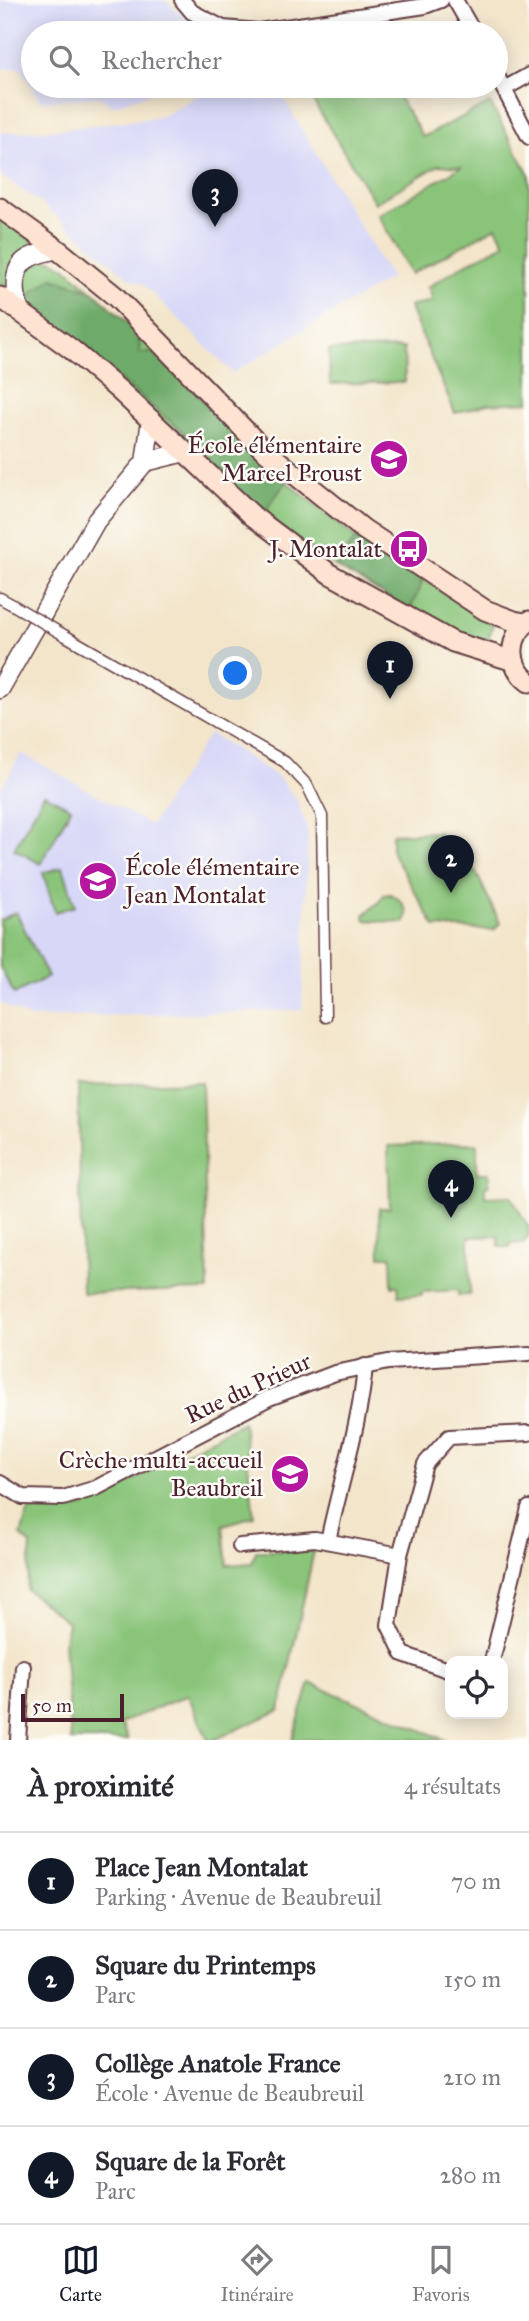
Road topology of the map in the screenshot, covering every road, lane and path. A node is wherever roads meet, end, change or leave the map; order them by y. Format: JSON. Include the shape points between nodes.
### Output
{"nodes":[{"id":1,"x":182,"y":0,"type":"edge"},
{"id":2,"x":441,"y":0,"type":"edge"},
{"id":3,"x":455,"y":0,"type":"edge"},
{"id":4,"x":209,"y":21,"type":"edge"},
{"id":5,"x":325,"y":21,"type":"edge"},
{"id":6,"x":467,"y":21,"type":"edge"},
{"id":7,"x":529,"y":75,"type":"edge"},
{"id":8,"x":508,"y":87,"type":"edge"},
{"id":9,"x":508,"y":97,"type":"edge"},
{"id":10,"x":529,"y":137,"type":"edge"},
{"id":11,"x":0,"y":208,"type":"edge"},
{"id":12,"x":57,"y":249,"type":"junction"},
{"id":13,"x":0,"y":297,"type":"edge"},
{"id":14,"x":19,"y":309,"type":"junction"},
{"id":15,"x":151,"y":420,"type":"junction"},
{"id":16,"x":185,"y":452,"type":"junction"},
{"id":17,"x":145,"y":462,"type":"junction"},
{"id":18,"x":0,"y":598,"type":"edge"},
{"id":19,"x":527,"y":622,"type":"edge"},
{"id":20,"x":514,"y":661,"type":"junction"},
{"id":21,"x":529,"y":682,"type":"edge"},
{"id":22,"x":0,"y":689,"type":"edge"},
{"id":23,"x":325,"y":1017,"type":"dead end"},
{"id":24,"x":529,"y":1353,"type":"edge"},
{"id":25,"x":365,"y":1366,"type":"junction"},
{"id":26,"x":529,"y":1433,"type":"edge"},
{"id":27,"x":0,"y":1483,"type":"edge"},
{"id":28,"x":529,"y":1508,"type":"edge"},
{"id":29,"x":328,"y":1541,"type":"junction"},
{"id":30,"x":240,"y":1546,"type":"dead end"},
{"id":31,"x":400,"y":1555,"type":"junction"},
{"id":32,"x":493,"y":1656,"type":"edge"},
{"id":33,"x":23,"y":1667,"type":"dead end"},
{"id":34,"x":445,"y":1669,"type":"edge"},
{"id":35,"x":18,"y":1740,"type":"edge"}],
"edges":[{"from":1,"to":4,"type":"street","via":[[191,12]]},
{"from":2,"to":5,"type":"street"},
{"from":3,"to":6,"type":"street"},
{"from":7,"to":8,"type":"street"},
{"from":9,"to":10,"type":"street"},
{"from":11,"to":12,"type":"main road"},
{"from":12,"to":14,"type":"street","via":[[27,258],[16,274]]},
{"from":12,"to":19,"type":"main road","via":[[115,296],[261,448],[363,529],[485,610]]},
{"from":13,"to":14,"type":"main road"},
{"from":14,"to":15,"type":"main road"},
{"from":15,"to":16,"type":"main road"},
{"from":15,"to":17,"type":"street"},
{"from":16,"to":17,"type":"street"},
{"from":16,"to":20,"type":"main road","via":[[254,517],[330,574],[453,642]]},
{"from":17,"to":22,"type":"street","via":[[96,521]]},
{"from":18,"to":23,"type":"street","bridge":true,"via":[[285,762],[307,785],[322,816]]},
{"from":19,"to":20,"type":"main road","via":[[514,640]]},
{"from":20,"to":21,"type":"main road"},
{"from":24,"to":25,"type":"street","name":"Rue du Prieur"},
{"from":25,"to":27,"type":"street","name":"Rue du Prieur","via":[[269,1398],[96,1488],[62,1498],[23,1497]]},
{"from":25,"to":29,"type":"street"},
{"from":26,"to":31,"type":"street","via":[[449,1437],[425,1464]]},
{"from":28,"to":32,"type":"street"},
{"from":29,"to":30,"type":"street"},
{"from":29,"to":31,"type":"street"},
{"from":31,"to":34,"type":"street","via":[[389,1625],[403,1654]]},
{"from":33,"to":35,"type":"street"}]}
